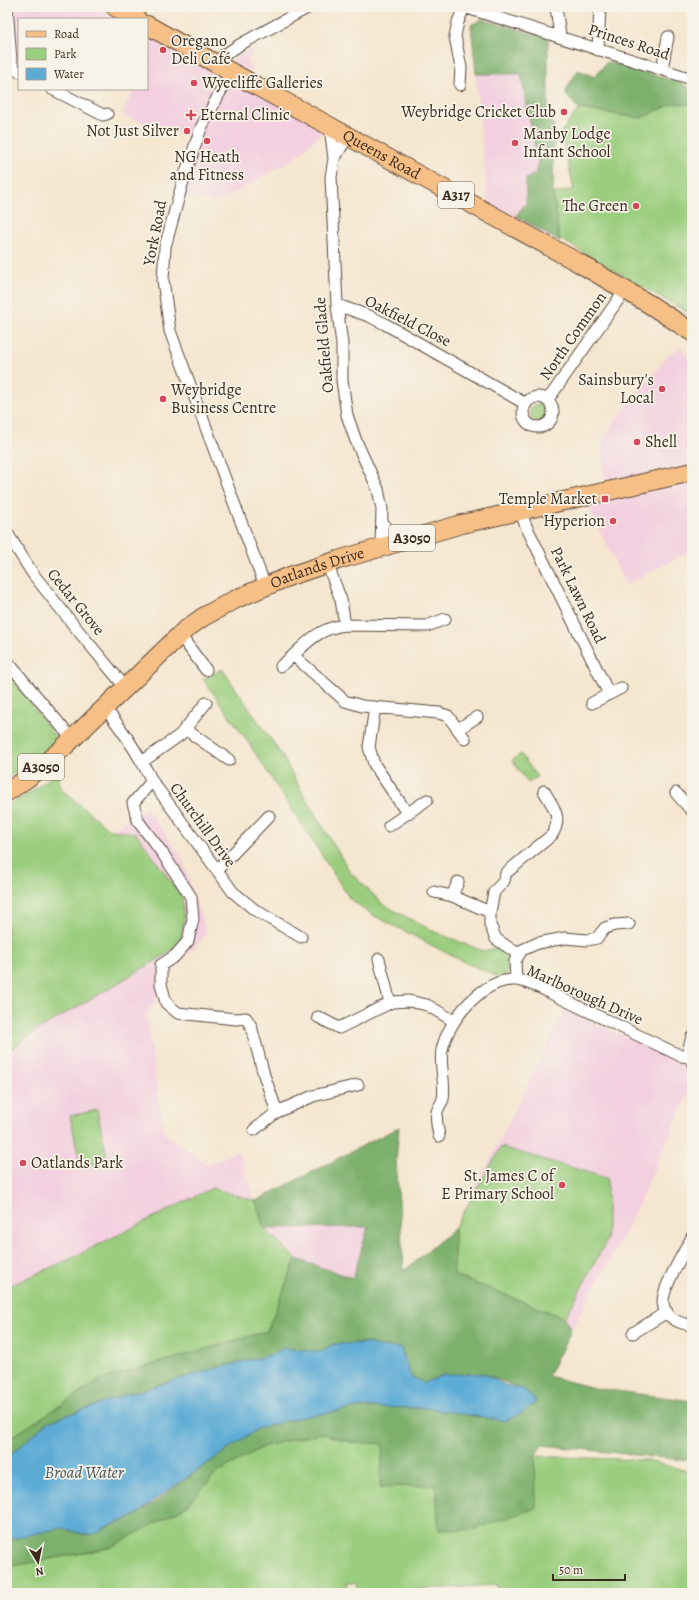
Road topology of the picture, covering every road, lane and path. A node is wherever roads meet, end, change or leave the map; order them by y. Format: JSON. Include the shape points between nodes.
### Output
{"nodes":[{"id":1,"x":7,"y":7,"type":"edge"},
{"id":2,"x":116,"y":7,"type":"edge"},
{"id":3,"x":309,"y":7,"type":"edge"},
{"id":4,"x":468,"y":7,"type":"edge"},
{"id":5,"x":556,"y":7,"type":"edge"},
{"id":6,"x":600,"y":7,"type":"edge"},
{"id":7,"x":135,"y":18,"type":"edge"},
{"id":8,"x":148,"y":26,"type":"edge"},
{"id":9,"x":560,"y":36,"type":"junction"},
{"id":10,"x":668,"y":37,"type":"dead end"},
{"id":11,"x":598,"y":50,"type":"junction"},
{"id":12,"x":224,"y":68,"type":"junction"},
{"id":13,"x":662,"y":69,"type":"junction"},
{"id":14,"x":18,"y":71,"type":"edge"},
{"id":15,"x":692,"y":78,"type":"edge"},
{"id":16,"x":460,"y":85,"type":"dead end"},
{"id":17,"x":54,"y":90,"type":"edge"},
{"id":18,"x":107,"y":114,"type":"dead end"},
{"id":19,"x":330,"y":126,"type":"junction"},
{"id":20,"x":348,"y":136,"type":"junction"},
{"id":21,"x":334,"y":159,"type":"junction"},
{"id":22,"x":625,"y":290,"type":"junction"},
{"id":23,"x":337,"y":305,"type":"junction"},
{"id":24,"x":685,"y":328,"type":"edge"},
{"id":25,"x":692,"y":339,"type":"edge"},
{"id":26,"x":547,"y":399,"type":"junction"},
{"id":27,"x":526,"y":404,"type":"junction"},
{"id":28,"x":692,"y":472,"type":"edge"},
{"id":29,"x":520,"y":510,"type":"junction"},
{"id":30,"x":382,"y":522,"type":"junction"},
{"id":31,"x":7,"y":533,"type":"edge"},
{"id":32,"x":399,"y":542,"type":"junction"},
{"id":33,"x":381,"y":547,"type":"junction"},
{"id":34,"x":327,"y":563,"type":"junction"},
{"id":35,"x":265,"y":586,"type":"junction"},
{"id":36,"x":445,"y":619,"type":"dead end"},
{"id":37,"x":345,"y":625,"type":"junction"},
{"id":38,"x":180,"y":635,"type":"junction"},
{"id":39,"x":294,"y":656,"type":"junction"},
{"id":40,"x":7,"y":661,"type":"edge"},
{"id":41,"x":281,"y":666,"type":"dead end"},
{"id":42,"x":206,"y":670,"type":"dead end"},
{"id":43,"x":125,"y":687,"type":"junction"},
{"id":44,"x":621,"y":688,"type":"dead end"},
{"id":45,"x":609,"y":694,"type":"junction"},
{"id":46,"x":206,"y":703,"type":"dead end"},
{"id":47,"x":592,"y":703,"type":"dead end"},
{"id":48,"x":374,"y":707,"type":"junction"},
{"id":49,"x":104,"y":708,"type":"junction"},
{"id":50,"x":477,"y":717,"type":"dead end"},
{"id":51,"x":185,"y":729,"type":"junction"},
{"id":52,"x":458,"y":729,"type":"junction"},
{"id":53,"x":72,"y":739,"type":"junction"},
{"id":54,"x":465,"y":739,"type":"dead end"},
{"id":55,"x":229,"y":760,"type":"dead end"},
{"id":56,"x":142,"y":762,"type":"junction"},
{"id":57,"x":152,"y":781,"type":"junction"},
{"id":58,"x":7,"y":792,"type":"edge"},
{"id":59,"x":544,"y":792,"type":"dead end"},
{"id":60,"x":676,"y":792,"type":"dead end"},
{"id":61,"x":427,"y":800,"type":"dead end"},
{"id":62,"x":692,"y":811,"type":"edge"},
{"id":63,"x":407,"y":813,"type":"junction"},
{"id":64,"x":269,"y":816,"type":"dead end"},
{"id":65,"x":389,"y":826,"type":"dead end"},
{"id":66,"x":217,"y":870,"type":"junction"},
{"id":67,"x":458,"y":882,"type":"dead end"},
{"id":68,"x":434,"y":892,"type":"dead end"},
{"id":69,"x":452,"y":896,"type":"junction"},
{"id":70,"x":490,"y":912,"type":"junction"},
{"id":71,"x":629,"y":924,"type":"dead end"},
{"id":72,"x":301,"y":937,"type":"dead end"},
{"id":73,"x":518,"y":954,"type":"junction"},
{"id":74,"x":379,"y":959,"type":"dead end"},
{"id":75,"x":516,"y":980,"type":"junction"},
{"id":76,"x":390,"y":1003,"type":"junction"},
{"id":77,"x":318,"y":1016,"type":"dead end"},
{"id":78,"x":454,"y":1021,"type":"junction"},
{"id":79,"x":692,"y":1037,"type":"edge"},
{"id":80,"x":691,"y":1060,"type":"edge"},
{"id":81,"x":358,"y":1085,"type":"dead end"},
{"id":82,"x":277,"y":1112,"type":"junction"},
{"id":83,"x":254,"y":1130,"type":"dead end"},
{"id":84,"x":439,"y":1136,"type":"dead end"},
{"id":85,"x":692,"y":1237,"type":"edge"},
{"id":86,"x":667,"y":1312,"type":"junction"},
{"id":87,"x":692,"y":1325,"type":"edge"},
{"id":88,"x":633,"y":1332,"type":"dead end"}],
"edges":[{"from":1,"to":14,"type":"street","via":[[12,61]]},
{"from":2,"to":7,"type":"main road"},
{"from":3,"to":12,"type":"street","name":"York Road","via":[[224,55]]},
{"from":4,"to":9,"type":"street","name":"Princes Road"},
{"from":4,"to":16,"type":"street","via":[[458,22],[455,36],[461,68]]},
{"from":5,"to":9,"type":"street"},
{"from":6,"to":11,"type":"street"},
{"from":8,"to":12,"type":"main road","name":"Queens Road","number":"A317"},
{"from":9,"to":11,"type":"street","name":"Princes Road"},
{"from":10,"to":13,"type":"street"},
{"from":11,"to":13,"type":"street","name":"Princes Road"},
{"from":12,"to":19,"type":"main road","name":"Queens Road","number":"A317"},
{"from":12,"to":35,"type":"street","name":"York Road","via":[[183,181],[165,246],[162,280],[170,331]]},
{"from":13,"to":15,"type":"street","name":"Princes Road"},
{"from":17,"to":18,"type":"street","via":[[103,115]]},
{"from":19,"to":20,"type":"main road","name":"Queens Road","number":"A317"},
{"from":19,"to":21,"type":"street","name":"Oakfield Glade"},
{"from":20,"to":21,"type":"street","name":"Oakfield Glade"},
{"from":20,"to":22,"type":"main road","name":"Queens Road","number":"A317"},
{"from":21,"to":23,"type":"street","name":"Oakfield Glade","via":[[331,177]]},
{"from":22,"to":24,"type":"main road","name":"Queens Road","number":"A317"},
{"from":22,"to":26,"type":"street","name":"North Common"},
{"from":23,"to":27,"type":"street","name":"Oakfield Close","via":[[369,316]]},
{"from":23,"to":30,"type":"street","name":"Oakfield Glade","via":[[347,415],[378,489]]},
{"from":24,"to":25,"type":"main road","name":"Queens Road","number":"A317"},
{"from":26,"to":27,"type":"street","name":"North Common","via":[[533,398]]},
{"from":26,"to":27,"type":"street","name":"North Common","via":[[553,412],[550,421],[542,426],[532,425],[525,418]]},
{"from":28,"to":29,"type":"main road","name":"Oatlands Drive","number":"A3050"},
{"from":29,"to":32,"type":"main road","name":"Oatlands Drive","number":"A3050"},
{"from":29,"to":45,"type":"street","name":"Park Lawn Road"},
{"from":30,"to":32,"type":"street"},
{"from":30,"to":33,"type":"street","name":"Oakfield Glade"},
{"from":31,"to":43,"type":"street","name":"Cedar Grove","via":[[33,574]]},
{"from":32,"to":33,"type":"main road","name":"Oatlands Drive","number":"A3050"},
{"from":33,"to":34,"type":"main road","name":"Oatlands Drive","number":"A3050"},
{"from":34,"to":35,"type":"main road","name":"Oatlands Drive","number":"A3050"},
{"from":34,"to":37,"type":"street","via":[[341,600]]},
{"from":35,"to":38,"type":"main road","name":"Oatlands Drive","number":"A3050","via":[[224,605],[194,623]]},
{"from":36,"to":37,"type":"street","via":[[427,626]]},
{"from":37,"to":39,"type":"street","via":[[332,627],[313,636]]},
{"from":38,"to":42,"type":"street"},
{"from":38,"to":43,"type":"main road","name":"Oatlands Drive","number":"A3050"},
{"from":39,"to":41,"type":"street"},
{"from":39,"to":48,"type":"street","via":[[345,701]]},
{"from":40,"to":53,"type":"street"},
{"from":43,"to":49,"type":"main road","name":"Oatlands Drive","number":"A3050"},
{"from":44,"to":45,"type":"street"},
{"from":45,"to":47,"type":"street"},
{"from":46,"to":51,"type":"street"},
{"from":48,"to":52,"type":"street","via":[[439,713],[448,716]]},
{"from":48,"to":63,"type":"street","via":[[369,747],[374,764]]},
{"from":49,"to":53,"type":"main road","name":"Oatlands Drive","number":"A3050"},
{"from":49,"to":56,"type":"street","name":"Churchill Drive"},
{"from":50,"to":52,"type":"street"},
{"from":51,"to":55,"type":"street"},
{"from":51,"to":56,"type":"street"},
{"from":52,"to":54,"type":"street"},
{"from":53,"to":58,"type":"main road","name":"Oatlands Drive","number":"A3050","via":[[44,765]]},
{"from":56,"to":57,"type":"street","name":"Churchill Drive"},
{"from":57,"to":66,"type":"street","name":"Churchill Drive"},
{"from":57,"to":82,"type":"street","via":[[133,803],[138,821],[191,897],[193,919],[188,941],[175,956],[161,965],[161,984],[166,1003],[178,1012],[246,1018],[251,1026]]},
{"from":59,"to":70,"type":"street","via":[[556,812],[555,830],[506,873],[504,881],[494,892]]},
{"from":60,"to":62,"type":"street"},
{"from":61,"to":63,"type":"street"},
{"from":63,"to":65,"type":"street"},
{"from":64,"to":66,"type":"street"},
{"from":66,"to":72,"type":"street","name":"Churchill Drive","via":[[233,892],[256,910]]},
{"from":67,"to":69,"type":"street"},
{"from":68,"to":69,"type":"street"},
{"from":69,"to":70,"type":"street"},
{"from":70,"to":73,"type":"street","via":[[490,925],[496,939]]},
{"from":71,"to":73,"type":"street","via":[[605,928],[597,938],[565,938],[538,943]]},
{"from":73,"to":75,"type":"street","via":[[515,961]]},
{"from":74,"to":76,"type":"street"},
{"from":75,"to":78,"type":"street","name":"Marlborough Drive","via":[[489,987],[476,996]]},
{"from":75,"to":80,"type":"street","name":"Marlborough Drive","via":[[542,989]]},
{"from":76,"to":77,"type":"street","via":[[339,1028]]},
{"from":76,"to":78,"type":"street","via":[[409,1001],[428,1005]]},
{"from":78,"to":84,"type":"street","name":"Marlborough Drive","via":[[442,1051],[443,1099],[436,1113]]},
{"from":79,"to":80,"type":"street","via":[[689,1049]]},
{"from":81,"to":82,"type":"street","via":[[313,1096]]},
{"from":82,"to":83,"type":"street"},
{"from":85,"to":86,"type":"street","via":[[664,1294],[663,1302]]},
{"from":86,"to":87,"type":"street","via":[[677,1321]]},
{"from":86,"to":88,"type":"street"}]}
